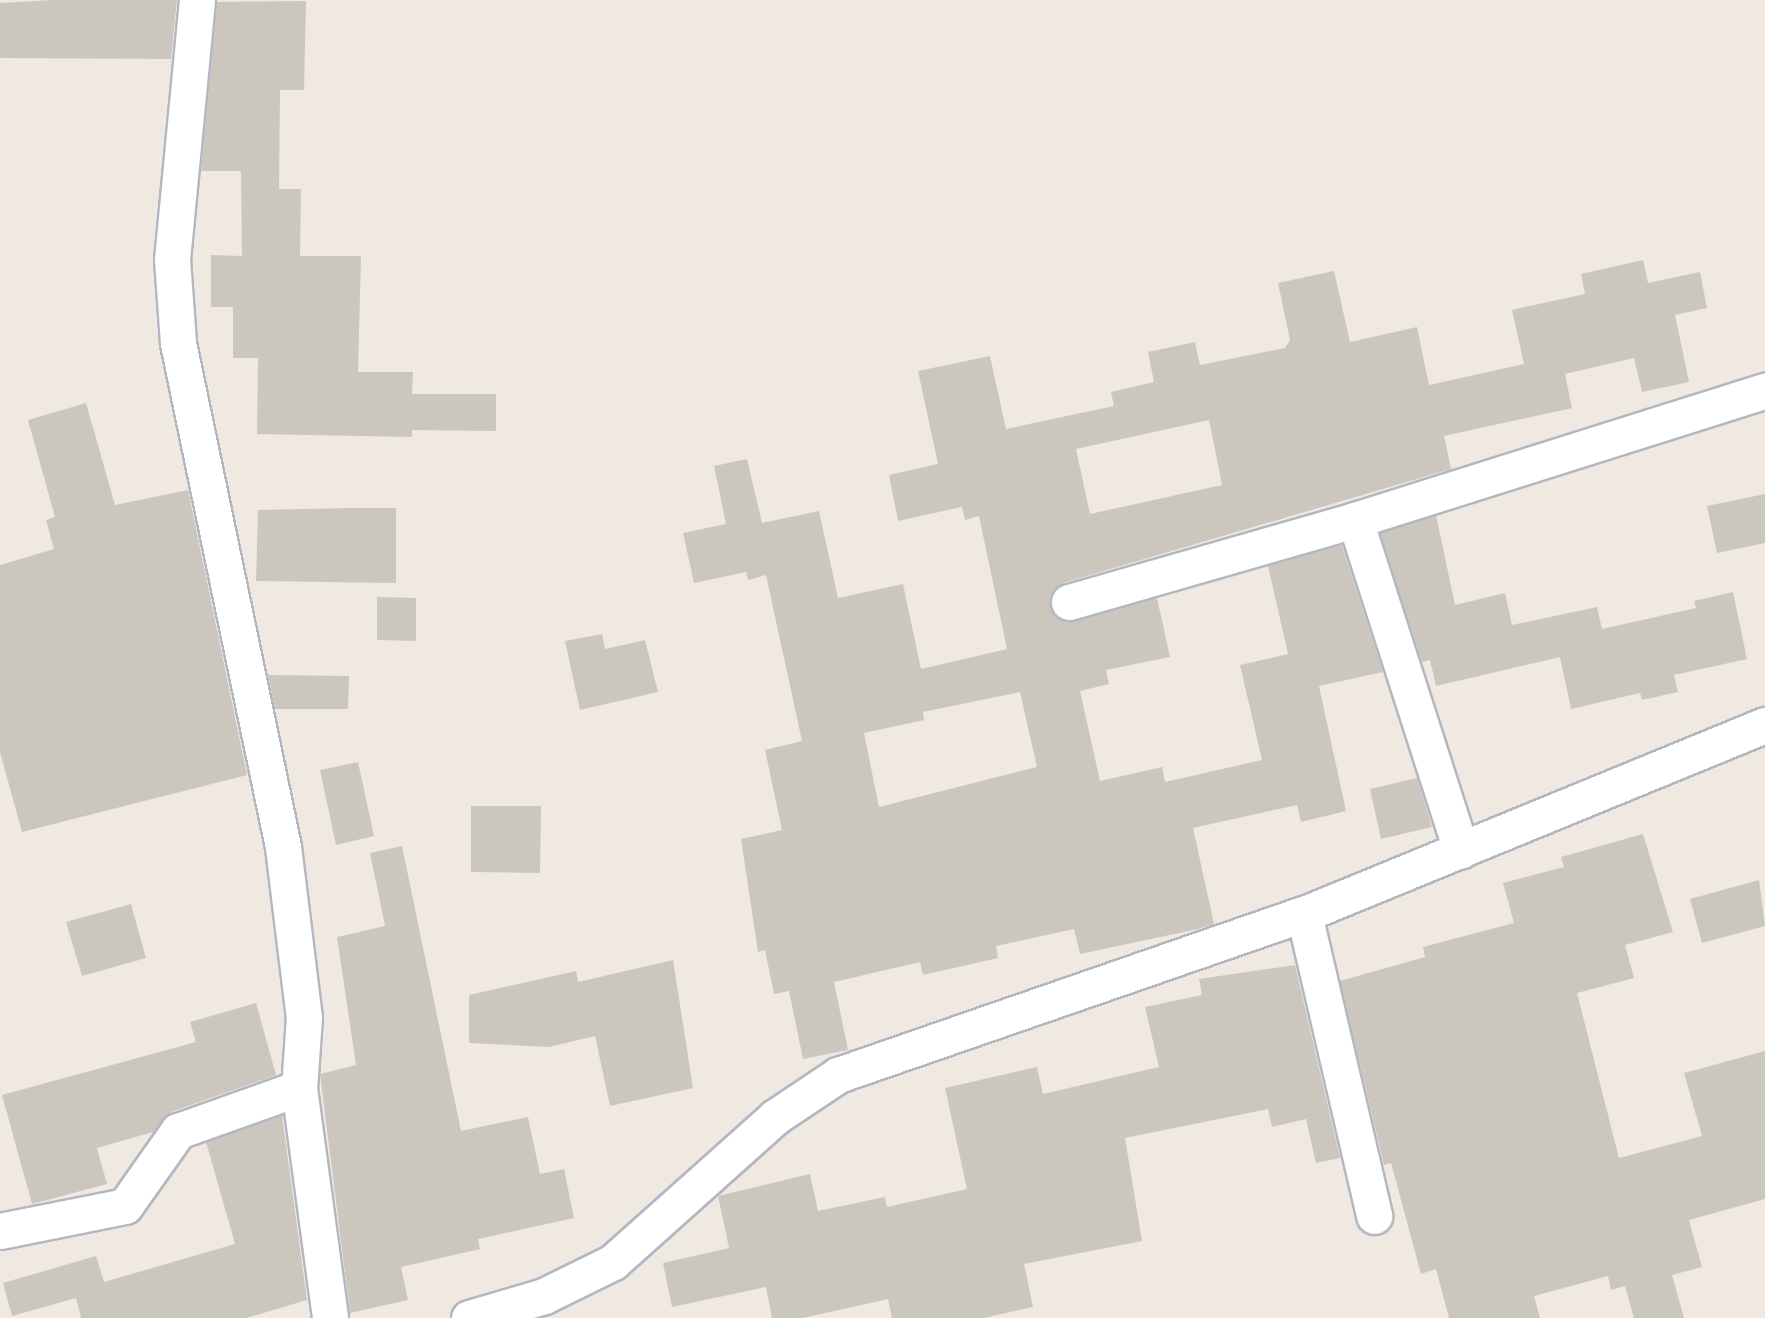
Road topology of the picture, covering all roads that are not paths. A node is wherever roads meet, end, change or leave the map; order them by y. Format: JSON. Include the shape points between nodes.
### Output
{"nodes":[{"id":1,"x":197,"y":0,"type":"edge"},
{"id":2,"x":1765,"y":391,"type":"edge"},
{"id":3,"x":1355,"y":520,"type":"junction"},
{"id":4,"x":1069,"y":602,"type":"dead end"},
{"id":5,"x":1765,"y":725,"type":"edge"},
{"id":6,"x":1461,"y":850,"type":"junction"},
{"id":7,"x":1304,"y":914,"type":"junction"},
{"id":8,"x":299,"y":1088,"type":"junction"},
{"id":9,"x":1374,"y":1216,"type":"dead end"},
{"id":10,"x":0,"y":1231,"type":"edge"},
{"id":11,"x":330,"y":1318,"type":"edge"},
{"id":12,"x":469,"y":1318,"type":"edge"}],
"edges":[{"from":1,"to":8,"type":"street","via":[[173,259],[178,343],[283,847],[304,1017]]},
{"from":2,"to":3,"type":"street"},
{"from":3,"to":4,"type":"street"},
{"from":3,"to":6,"type":"street"},
{"from":5,"to":6,"type":"street"},
{"from":6,"to":7,"type":"street"},
{"from":7,"to":9,"type":"street"},
{"from":7,"to":12,"type":"street","via":[[838,1075],[775,1117],[613,1262],[555,1291]]},
{"from":8,"to":10,"type":"street","via":[[178,1131],[125,1206]]},
{"from":8,"to":11,"type":"street"}]}
